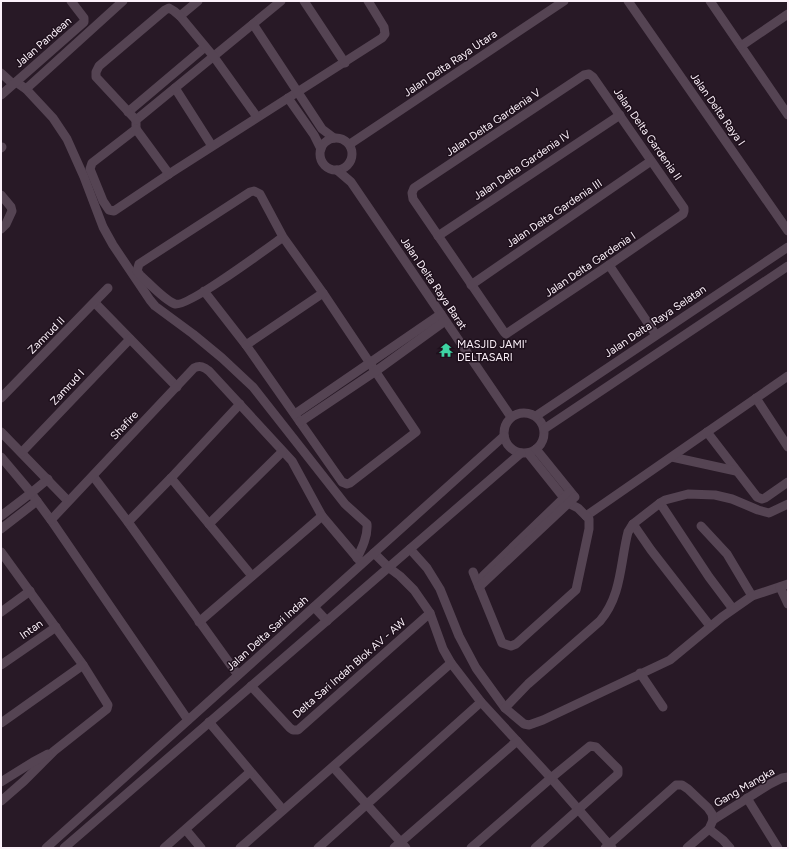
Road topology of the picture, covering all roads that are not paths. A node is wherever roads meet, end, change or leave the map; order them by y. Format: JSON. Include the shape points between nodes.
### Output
{"nodes":[{"id":1,"x":71,"y":1,"type":"edge"},
{"id":2,"x":123,"y":1,"type":"edge"},
{"id":3,"x":198,"y":1,"type":"edge"},
{"id":4,"x":281,"y":1,"type":"edge"},
{"id":5,"x":304,"y":1,"type":"edge"},
{"id":6,"x":368,"y":1,"type":"edge"},
{"id":7,"x":564,"y":1,"type":"edge"},
{"id":8,"x":628,"y":1,"type":"edge"},
{"id":9,"x":710,"y":1,"type":"edge"},
{"id":10,"x":788,"y":14,"type":"edge"},
{"id":11,"x":180,"y":16,"type":"junction"},
{"id":12,"x":253,"y":24,"type":"junction"},
{"id":13,"x":741,"y":46,"type":"junction"},
{"id":14,"x":205,"y":47,"type":"junction"},
{"id":15,"x":214,"y":57,"type":"junction"},
{"id":16,"x":345,"y":63,"type":"junction"},
{"id":17,"x":1,"y":74,"type":"edge"},
{"id":18,"x":584,"y":75,"type":"joint"},
{"id":19,"x":10,"y":87,"type":"edge"},
{"id":20,"x":175,"y":88,"type":"junction"},
{"id":21,"x":26,"y":89,"type":"junction"},
{"id":22,"x":298,"y":93,"type":"junction"},
{"id":23,"x":288,"y":98,"type":"junction"},
{"id":24,"x":128,"y":112,"type":"junction"},
{"id":25,"x":620,"y":115,"type":"junction"},
{"id":26,"x":788,"y":116,"type":"edge"},
{"id":27,"x":258,"y":117,"type":"junction"},
{"id":28,"x":136,"y":125,"type":"junction"},
{"id":29,"x":334,"y":138,"type":"junction"},
{"id":30,"x":350,"y":144,"type":"junction"},
{"id":31,"x":212,"y":146,"type":"junction"},
{"id":32,"x":321,"y":149,"type":"junction"},
{"id":33,"x":651,"y":161,"type":"junction"},
{"id":34,"x":348,"y":165,"type":"junction"},
{"id":35,"x":337,"y":170,"type":"junction"},
{"id":36,"x":169,"y":174,"type":"junction"},
{"id":37,"x":351,"y":182,"type":"junction"},
{"id":38,"x":1,"y":195,"type":"edge"},
{"id":39,"x":683,"y":214,"type":"joint"},
{"id":40,"x":1,"y":229,"type":"edge"},
{"id":41,"x":788,"y":231,"type":"edge"},
{"id":42,"x":438,"y":236,"type":"junction"},
{"id":43,"x":283,"y":237,"type":"junction"},
{"id":44,"x":788,"y":246,"type":"edge"},
{"id":45,"x":609,"y":265,"type":"junction"},
{"id":46,"x":788,"y":266,"type":"edge"},
{"id":47,"x":471,"y":285,"type":"junction"},
{"id":48,"x":108,"y":288,"type":"dead end"},
{"id":49,"x":204,"y":291,"type":"junction"},
{"id":50,"x":323,"y":293,"type":"junction"},
{"id":51,"x":95,"y":303,"type":"junction"},
{"id":52,"x":443,"y":318,"type":"junction"},
{"id":53,"x":656,"y":335,"type":"junction"},
{"id":54,"x":130,"y":339,"type":"junction"},
{"id":55,"x":246,"y":345,"type":"junction"},
{"id":56,"x":370,"y":362,"type":"junction"},
{"id":57,"x":376,"y":372,"type":"junction"},
{"id":58,"x":788,"y":376,"type":"edge"},
{"id":59,"x":177,"y":387,"type":"junction"},
{"id":60,"x":1,"y":398,"type":"edge"},
{"id":61,"x":756,"y":398,"type":"junction"},
{"id":62,"x":240,"y":404,"type":"junction"},
{"id":63,"x":295,"y":414,"type":"junction"},
{"id":64,"x":536,"y":416,"type":"junction"},
{"id":65,"x":511,"y":418,"type":"junction"},
{"id":66,"x":300,"y":422,"type":"junction"},
{"id":67,"x":544,"y":429,"type":"junction"},
{"id":68,"x":1,"y":432,"type":"edge"},
{"id":69,"x":707,"y":432,"type":"junction"},
{"id":70,"x":504,"y":436,"type":"junction"},
{"id":71,"x":788,"y":447,"type":"edge"},
{"id":72,"x":22,"y":452,"type":"junction"},
{"id":73,"x":282,"y":452,"type":"junction"},
{"id":74,"x":528,"y":452,"type":"junction"},
{"id":75,"x":1,"y":457,"type":"edge"},
{"id":76,"x":672,"y":457,"type":"junction"},
{"id":77,"x":736,"y":471,"type":"junction"},
{"id":78,"x":93,"y":476,"type":"junction"},
{"id":79,"x":171,"y":478,"type":"junction"},
{"id":80,"x":48,"y":479,"type":"junction"},
{"id":81,"x":788,"y":482,"type":"edge"},
{"id":82,"x":34,"y":497,"type":"junction"},
{"id":83,"x":569,"y":497,"type":"junction"},
{"id":84,"x":68,"y":501,"type":"junction"},
{"id":85,"x":660,"y":502,"type":"junction"},
{"id":86,"x":788,"y":504,"type":"edge"},
{"id":87,"x":1,"y":516,"type":"edge"},
{"id":88,"x":322,"y":516,"type":"junction"},
{"id":89,"x":586,"y":516,"type":"junction"},
{"id":90,"x":51,"y":520,"type":"junction"},
{"id":91,"x":128,"y":522,"type":"junction"},
{"id":92,"x":209,"y":524,"type":"junction"},
{"id":93,"x":633,"y":524,"type":"junction"},
{"id":94,"x":701,"y":526,"type":"dead end"},
{"id":95,"x":1,"y":528,"type":"edge"},
{"id":96,"x":410,"y":549,"type":"junction"},
{"id":97,"x":1,"y":552,"type":"edge"},
{"id":98,"x":374,"y":552,"type":"junction"},
{"id":99,"x":359,"y":560,"type":"junction"},
{"id":100,"x":388,"y":568,"type":"junction"},
{"id":101,"x":252,"y":576,"type":"junction"},
{"id":102,"x":784,"y":585,"type":"edge"},
{"id":103,"x":30,"y":591,"type":"junction"},
{"id":104,"x":752,"y":596,"type":"junction"},
{"id":105,"x":788,"y":604,"type":"edge"},
{"id":106,"x":314,"y":607,"type":"junction"},
{"id":107,"x":733,"y":609,"type":"junction"},
{"id":108,"x":1,"y":612,"type":"edge"},
{"id":109,"x":430,"y":613,"type":"junction"},
{"id":110,"x":327,"y":621,"type":"junction"},
{"id":111,"x":199,"y":622,"type":"junction"},
{"id":112,"x":710,"y":626,"type":"junction"},
{"id":113,"x":56,"y":627,"type":"junction"},
{"id":114,"x":451,"y":663,"type":"junction"},
{"id":115,"x":83,"y":665,"type":"junction"},
{"id":116,"x":1,"y":666,"type":"edge"},
{"id":117,"x":640,"y":673,"type":"junction"},
{"id":118,"x":238,"y":675,"type":"junction"},
{"id":119,"x":251,"y":686,"type":"junction"},
{"id":120,"x":218,"y":693,"type":"junction"},
{"id":121,"x":481,"y":702,"type":"junction"},
{"id":122,"x":229,"y":706,"type":"junction"},
{"id":123,"x":663,"y":707,"type":"dead end"},
{"id":124,"x":505,"y":708,"type":"junction"},
{"id":125,"x":188,"y":720,"type":"junction"},
{"id":126,"x":209,"y":722,"type":"junction"},
{"id":127,"x":1,"y":723,"type":"edge"},
{"id":128,"x":517,"y":741,"type":"junction"},
{"id":129,"x":54,"y":751,"type":"junction"},
{"id":130,"x":333,"y":767,"type":"junction"},
{"id":131,"x":134,"y":769,"type":"junction"},
{"id":132,"x":250,"y":772,"type":"junction"},
{"id":133,"x":788,"y":777,"type":"edge"},
{"id":134,"x":551,"y":778,"type":"junction"},
{"id":135,"x":144,"y":779,"type":"junction"},
{"id":136,"x":1,"y":782,"type":"edge"},
{"id":137,"x":747,"y":798,"type":"junction"},
{"id":138,"x":1,"y":801,"type":"edge"},
{"id":139,"x":367,"y":804,"type":"junction"},
{"id":140,"x":578,"y":809,"type":"junction"},
{"id":141,"x":283,"y":810,"type":"junction"},
{"id":142,"x":713,"y":820,"type":"junction"},
{"id":143,"x":708,"y":829,"type":"junction"},
{"id":144,"x":186,"y":830,"type":"junction"},
{"id":145,"x":401,"y":846,"type":"edge"},
{"id":146,"x":609,"y":847,"type":"edge"},
{"id":147,"x":46,"y":848,"type":"edge"},
{"id":148,"x":64,"y":848,"type":"edge"},
{"id":149,"x":164,"y":848,"type":"edge"},
{"id":150,"x":202,"y":848,"type":"edge"},
{"id":151,"x":240,"y":848,"type":"edge"},
{"id":152,"x":318,"y":848,"type":"edge"},
{"id":153,"x":471,"y":848,"type":"edge"},
{"id":154,"x":535,"y":848,"type":"edge"},
{"id":155,"x":687,"y":848,"type":"edge"},
{"id":156,"x":730,"y":848,"type":"edge"},
{"id":157,"x":778,"y":848,"type":"edge"}],
"edges":[{"from":1,"to":19,"type":"street","name":"Jalan Pandean","via":[[84,18],[84,22]]},
{"from":2,"to":21,"type":"street"},
{"from":3,"to":11,"type":"street"},
{"from":4,"to":12,"type":"street"},
{"from":5,"to":16,"type":"street"},
{"from":6,"to":16,"type":"street","via":[[384,27],[385,35]]},
{"from":7,"to":30,"type":"street","name":"Jalan Delta Raya Utara"},
{"from":8,"to":41,"type":"street","name":"Jalan Delta Raya I"},
{"from":9,"to":13,"type":"street"},
{"from":10,"to":13,"type":"street"},
{"from":11,"to":14,"type":"street"},
{"from":11,"to":24,"type":"street","via":[[172,9],[165,10],[99,66],[96,77]]},
{"from":12,"to":15,"type":"street"},
{"from":12,"to":22,"type":"street"},
{"from":13,"to":26,"type":"street"},
{"from":14,"to":15,"type":"street"},
{"from":14,"to":24,"type":"street"},
{"from":15,"to":20,"type":"street"},
{"from":15,"to":27,"type":"street"},
{"from":16,"to":22,"type":"street"},
{"from":17,"to":19,"type":"street"},
{"from":18,"to":25,"type":"street","name":"Jalan Delta Gardenia II","via":[[589,74],[593,77]]},
{"from":18,"to":42,"type":"street","name":"Jalan Delta Gardenia V","via":[[414,188],[413,199]]},
{"from":19,"to":21,"type":"street"},
{"from":20,"to":28,"type":"street"},
{"from":20,"to":31,"type":"street"},
{"from":21,"to":99,"type":"street","via":[[53,118],[66,139],[113,246],[150,300],[222,358],[252,387],[345,504],[367,524]]},
{"from":22,"to":23,"type":"street"},
{"from":22,"to":29,"type":"street","via":[[322,129]]},
{"from":23,"to":27,"type":"street"},
{"from":23,"to":32,"type":"street"},
{"from":24,"to":28,"type":"street"},
{"from":25,"to":33,"type":"street","name":"Jalan Delta Gardenia II"},
{"from":25,"to":42,"type":"street","name":"Jalan Delta Gardenia IV"},
{"from":27,"to":31,"type":"street"},
{"from":28,"to":36,"type":"street"},
{"from":28,"to":36,"type":"street","via":[[90,165],[103,201],[109,210],[114,211]]},
{"from":29,"to":30,"type":"street","via":[[340,138]]},
{"from":29,"to":32,"type":"street","via":[[324,143]]},
{"from":30,"to":34,"type":"street","via":[[352,156]]},
{"from":31,"to":36,"type":"street"},
{"from":32,"to":35,"type":"street","via":[[323,164]]},
{"from":33,"to":39,"type":"street","name":"Jalan Delta Gardenia II","via":[[684,208]]},
{"from":33,"to":47,"type":"street","name":"Jalan Delta Gardenia III"},
{"from":34,"to":35,"type":"street"},
{"from":34,"to":37,"type":"street","name":"Jalan Delta Raya Barat"},
{"from":35,"to":37,"type":"street","name":"Jalan Delta Raya Barat"},
{"from":37,"to":52,"type":"street","name":"Jalan Delta Raya Barat"},
{"from":38,"to":40,"type":"street","via":[[12,211]]},
{"from":39,"to":45,"type":"street","name":"Jalan Delta Gardenia I"},
{"from":42,"to":47,"type":"street"},
{"from":43,"to":49,"type":"street"},
{"from":43,"to":49,"type":"street","via":[[260,194],[254,191],[139,264],[137,268],[140,275],[176,304],[183,303]]},
{"from":43,"to":50,"type":"street"},
{"from":44,"to":53,"type":"street","name":"Jalan Delta Raya Selatan"},
{"from":45,"to":47,"type":"street","name":"Jalan Delta Gardenia I","via":[[509,332],[504,332]]},
{"from":45,"to":53,"type":"street"},
{"from":46,"to":67,"type":"street"},
{"from":48,"to":51,"type":"street","name":"Zamrud II"},
{"from":49,"to":55,"type":"street"},
{"from":50,"to":55,"type":"street"},
{"from":50,"to":56,"type":"street"},
{"from":51,"to":54,"type":"street"},
{"from":51,"to":60,"type":"street","name":"Zamrud II"},
{"from":52,"to":56,"type":"street"},
{"from":52,"to":57,"type":"street"},
{"from":52,"to":65,"type":"street","name":"Jalan Delta Raya Barat"},
{"from":53,"to":64,"type":"street","name":"Jalan Delta Raya Selatan"},
{"from":54,"to":59,"type":"street"},
{"from":54,"to":72,"type":"street","name":"Zamrud I"},
{"from":55,"to":63,"type":"street"},
{"from":56,"to":57,"type":"street"},
{"from":56,"to":63,"type":"street"},
{"from":57,"to":66,"type":"street"},
{"from":57,"to":66,"type":"street","via":[[416,432],[350,483],[342,482]]},
{"from":58,"to":61,"type":"street"},
{"from":59,"to":62,"type":"street","name":"Shafire","via":[[197,367],[204,367]]},
{"from":59,"to":78,"type":"street","name":"Shafire"},
{"from":61,"to":69,"type":"street"},
{"from":61,"to":71,"type":"street"},
{"from":62,"to":73,"type":"street"},
{"from":62,"to":79,"type":"street"},
{"from":63,"to":66,"type":"street"},
{"from":64,"to":65,"type":"street","via":[[526,412],[515,414]]},
{"from":64,"to":67,"type":"street"},
{"from":65,"to":70,"type":"street","via":[[505,426]]},
{"from":67,"to":74,"type":"street","via":[[543,440]]},
{"from":68,"to":72,"type":"street"},
{"from":69,"to":76,"type":"street"},
{"from":69,"to":77,"type":"street"},
{"from":70,"to":74,"type":"street","via":[[512,450]]},
{"from":70,"to":98,"type":"street","name":"Jalan Delta Sari Indah"},
{"from":72,"to":80,"type":"street"},
{"from":73,"to":88,"type":"street","via":[[295,466]]},
{"from":73,"to":92,"type":"street"},
{"from":74,"to":83,"type":"street"},
{"from":74,"to":96,"type":"street"},
{"from":75,"to":82,"type":"street"},
{"from":76,"to":77,"type":"street"},
{"from":76,"to":89,"type":"street"},
{"from":77,"to":81,"type":"street","via":[[760,498],[765,498]]},
{"from":78,"to":84,"type":"street","name":"Shafire"},
{"from":78,"to":91,"type":"street"},
{"from":79,"to":91,"type":"street"},
{"from":79,"to":92,"type":"street"},
{"from":80,"to":82,"type":"street"},
{"from":80,"to":84,"type":"street"},
{"from":82,"to":87,"type":"street"},
{"from":82,"to":90,"type":"street"},
{"from":82,"to":95,"type":"street"},
{"from":83,"to":89,"type":"street"},
{"from":83,"to":89,"type":"street","via":[[477,580],[502,643],[511,646],[516,644],[576,590],[589,524]]},
{"from":84,"to":90,"type":"street","name":"Shafire"},
{"from":85,"to":86,"type":"street","via":[[688,494],[715,495],[769,513]]},
{"from":85,"to":93,"type":"street"},
{"from":85,"to":107,"type":"street","via":[[708,576]]},
{"from":88,"to":99,"type":"street"},
{"from":88,"to":101,"type":"street"},
{"from":90,"to":125,"type":"street"},
{"from":91,"to":111,"type":"street"},
{"from":92,"to":101,"type":"street"},
{"from":93,"to":112,"type":"street"},
{"from":93,"to":124,"type":"street","via":[[628,532],[621,571],[607,613]]},
{"from":94,"to":104,"type":"street","via":[[727,554]]},
{"from":96,"to":100,"type":"street"},
{"from":96,"to":124,"type":"street","via":[[440,588],[459,636],[476,668]]},
{"from":97,"to":103,"type":"street"},
{"from":98,"to":99,"type":"street","name":"Jalan Delta Sari Indah"},
{"from":98,"to":100,"type":"street"},
{"from":99,"to":106,"type":"street","name":"Jalan Delta Sari Indah"},
{"from":100,"to":109,"type":"street","via":[[414,590]]},
{"from":100,"to":110,"type":"street"},
{"from":101,"to":111,"type":"street"},
{"from":102,"to":104,"type":"street"},
{"from":102,"to":105,"type":"street"},
{"from":103,"to":108,"type":"street"},
{"from":103,"to":113,"type":"street"},
{"from":104,"to":107,"type":"street"},
{"from":106,"to":110,"type":"street"},
{"from":106,"to":118,"type":"street","name":"Jalan Delta Sari Indah"},
{"from":107,"to":112,"type":"street"},
{"from":109,"to":114,"type":"street"},
{"from":109,"to":119,"type":"street","name":"Delta Sari Indah Blok AV - AW","via":[[298,730],[290,728]]},
{"from":110,"to":119,"type":"street"},
{"from":111,"to":118,"type":"street"},
{"from":112,"to":117,"type":"street","via":[[670,660]]},
{"from":113,"to":115,"type":"street"},
{"from":113,"to":116,"type":"street","name":"Intan"},
{"from":114,"to":121,"type":"street"},
{"from":114,"to":130,"type":"street"},
{"from":115,"to":127,"type":"street"},
{"from":115,"to":129,"type":"street","via":[[107,702],[107,709]]},
{"from":117,"to":123,"type":"street"},
{"from":117,"to":124,"type":"street","via":[[529,725],[524,724]]},
{"from":118,"to":120,"type":"street","name":"Jalan Delta Sari Indah"},
{"from":119,"to":122,"type":"street"},
{"from":120,"to":122,"type":"street"},
{"from":120,"to":125,"type":"street","name":"Jalan Delta Sari Indah"},
{"from":121,"to":128,"type":"street"},
{"from":121,"to":139,"type":"street"},
{"from":122,"to":126,"type":"street"},
{"from":125,"to":131,"type":"street","name":"Jalan Delta Sari Indah"},
{"from":126,"to":132,"type":"street"},
{"from":126,"to":135,"type":"street"},
{"from":128,"to":134,"type":"street"},
{"from":128,"to":145,"type":"street"},
{"from":129,"to":136,"type":"street"},
{"from":129,"to":138,"type":"street"},
{"from":130,"to":139,"type":"street"},
{"from":130,"to":141,"type":"street"},
{"from":131,"to":135,"type":"street"},
{"from":131,"to":147,"type":"street","name":"Jalan Delta Sari Indah"},
{"from":132,"to":141,"type":"street"},
{"from":132,"to":144,"type":"street"},
{"from":133,"to":137,"type":"street","name":"Gang Mangka"},
{"from":134,"to":140,"type":"street"},
{"from":134,"to":140,"type":"street","via":[[590,746],[596,747],[618,769],[616,776]]},
{"from":134,"to":153,"type":"street"},
{"from":135,"to":148,"type":"street"},
{"from":137,"to":142,"type":"street","name":"Gang Mangka"},
{"from":137,"to":157,"type":"street"},
{"from":139,"to":145,"type":"street"},
{"from":139,"to":152,"type":"street"},
{"from":140,"to":146,"type":"street"},
{"from":140,"to":154,"type":"street"},
{"from":141,"to":151,"type":"street"},
{"from":142,"to":143,"type":"street"},
{"from":142,"to":146,"type":"street","via":[[708,808],[688,789],[676,785]]},
{"from":143,"to":155,"type":"street"},
{"from":143,"to":156,"type":"street"},
{"from":144,"to":149,"type":"street"},
{"from":144,"to":150,"type":"street"}]}
